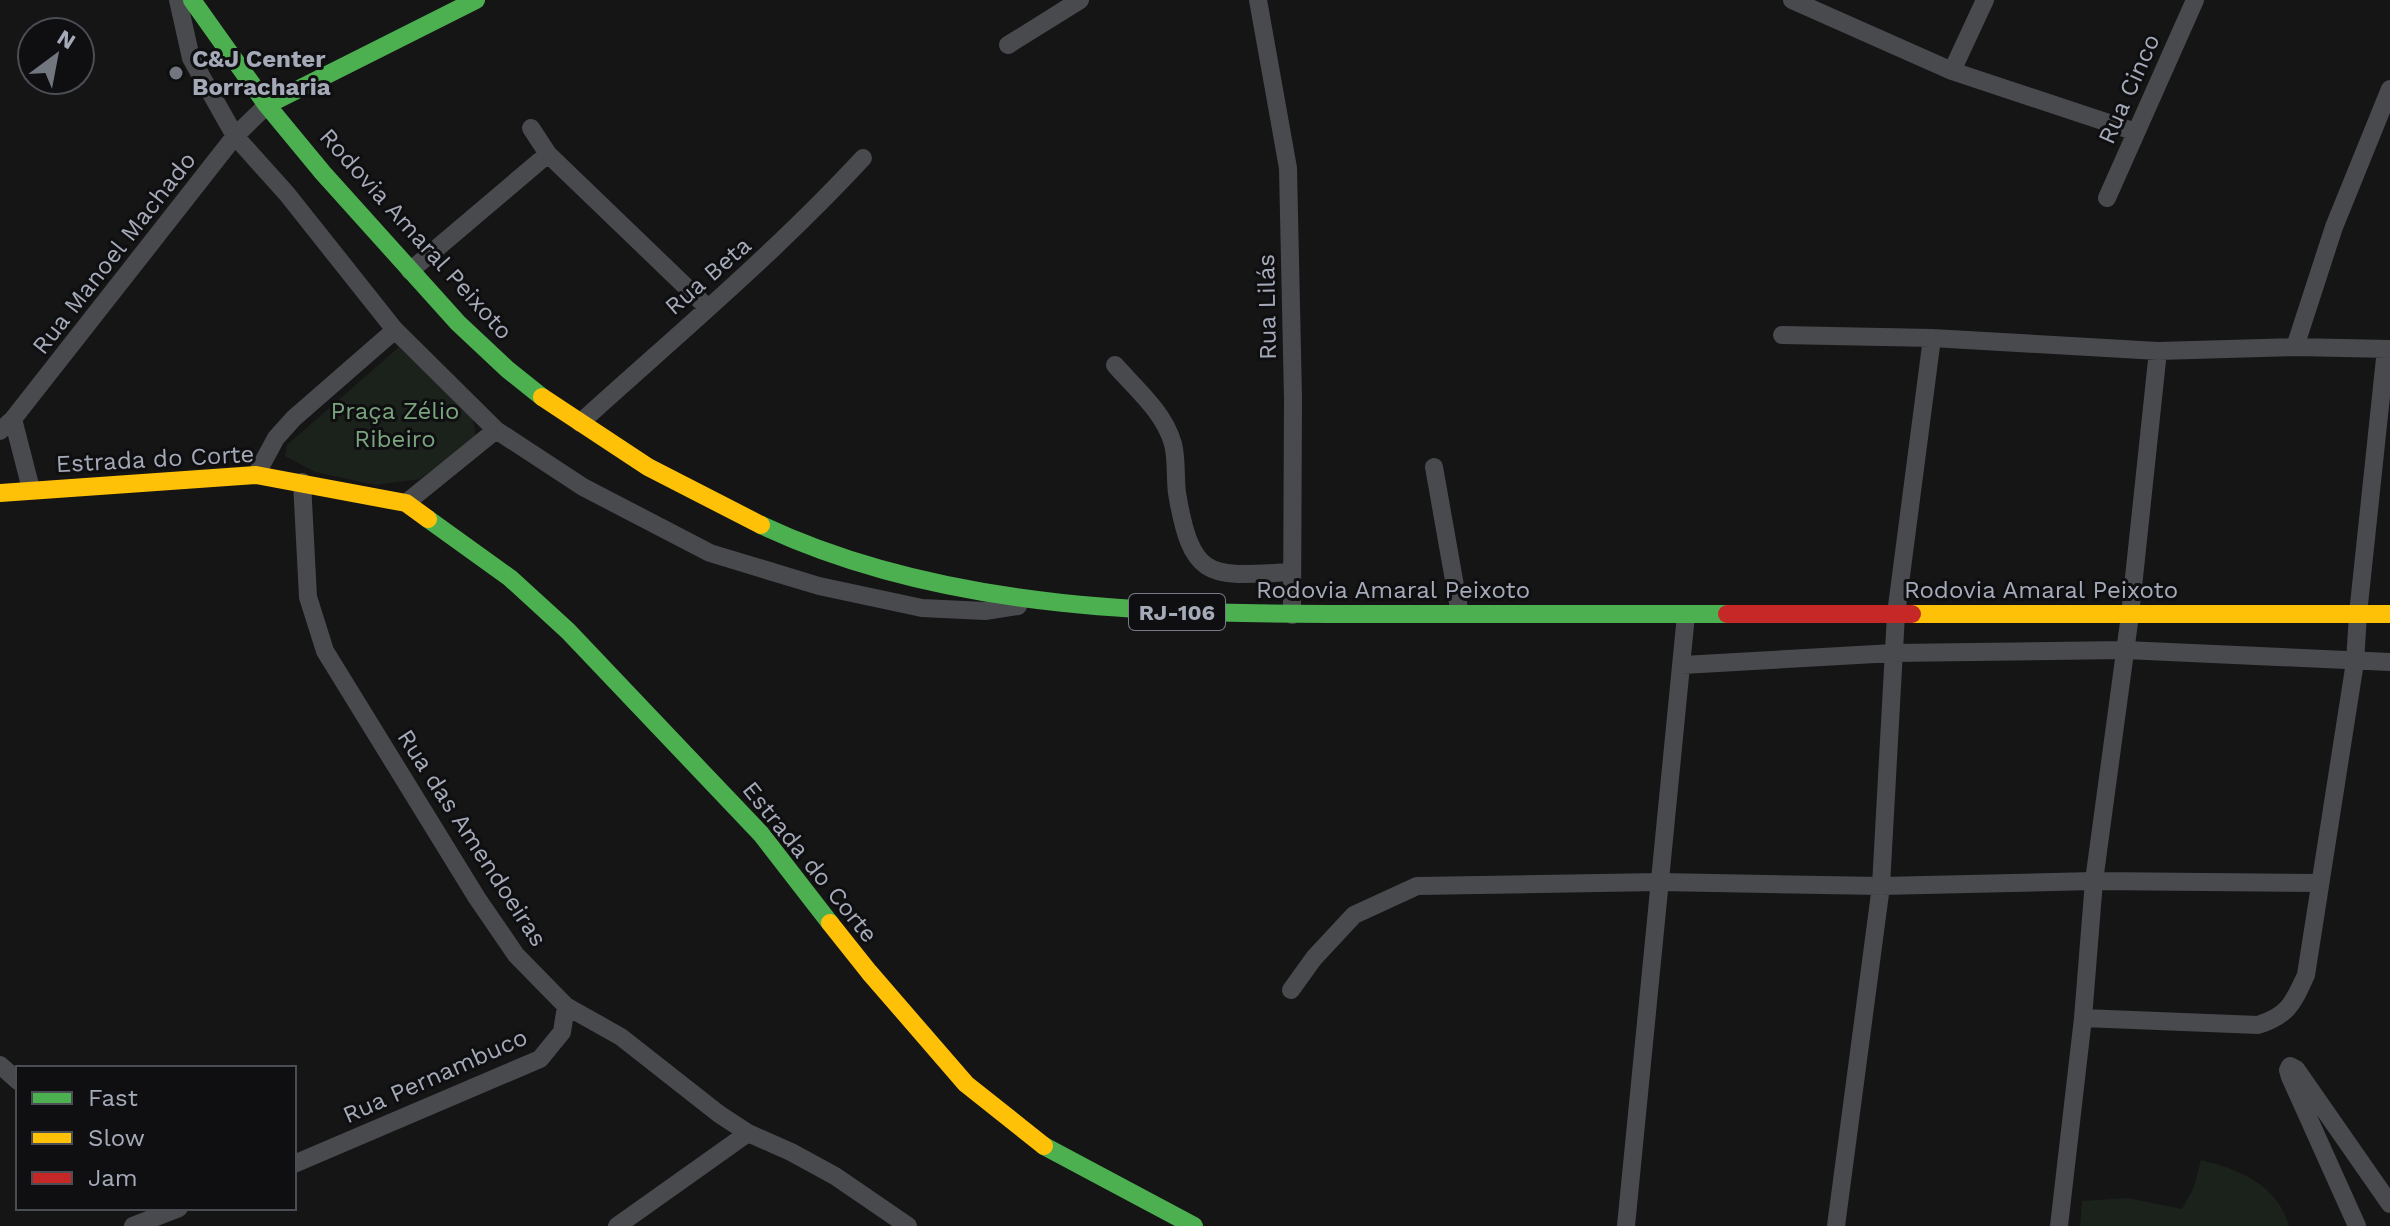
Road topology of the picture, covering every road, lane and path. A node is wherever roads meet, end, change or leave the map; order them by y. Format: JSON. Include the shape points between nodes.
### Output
{"nodes":[{"id":1,"x":178,"y":0,"type":"edge"},
{"id":2,"x":192,"y":0,"type":"edge"},
{"id":3,"x":476,"y":0,"type":"edge"},
{"id":4,"x":1080,"y":0,"type":"edge"},
{"id":5,"x":1258,"y":0,"type":"edge"},
{"id":6,"x":1792,"y":0,"type":"edge"},
{"id":7,"x":1985,"y":0,"type":"edge"},
{"id":8,"x":2195,"y":0,"type":"edge"},
{"id":9,"x":1008,"y":45,"type":"dead end"},
{"id":10,"x":1952,"y":71,"type":"junction"},
{"id":11,"x":2390,"y":89,"type":"edge"},
{"id":12,"x":267,"y":105,"type":"junction"},
{"id":13,"x":531,"y":128,"type":"dead end"},
{"id":14,"x":2136,"y":132,"type":"junction"},
{"id":15,"x":235,"y":136,"type":"junction"},
{"id":16,"x":548,"y":154,"type":"junction"},
{"id":17,"x":863,"y":158,"type":"dead end"},
{"id":18,"x":2107,"y":198,"type":"dead end"},
{"id":19,"x":410,"y":271,"type":"junction"},
{"id":20,"x":708,"y":308,"type":"junction"},
{"id":21,"x":395,"y":330,"type":"junction"},
{"id":22,"x":1782,"y":335,"type":"dead end"},
{"id":23,"x":1932,"y":338,"type":"junction"},
{"id":24,"x":2295,"y":347,"type":"junction"},
{"id":25,"x":2388,"y":349,"type":"edge"},
{"id":26,"x":2158,"y":351,"type":"junction"},
{"id":27,"x":1115,"y":365,"type":"dead end"},
{"id":28,"x":580,"y":423,"type":"junction"},
{"id":29,"x":7,"y":425,"type":"edge"},
{"id":30,"x":496,"y":430,"type":"junction"},
{"id":31,"x":1434,"y":467,"type":"dead end"},
{"id":32,"x":256,"y":475,"type":"junction"},
{"id":33,"x":302,"y":482,"type":"junction"},
{"id":34,"x":31,"y":489,"type":"junction"},
{"id":35,"x":0,"y":493,"type":"edge"},
{"id":36,"x":406,"y":503,"type":"junction"},
{"id":37,"x":1292,"y":572,"type":"junction"},
{"id":38,"x":1044,"y":602,"type":"junction"},
{"id":39,"x":1460,"y":614,"type":"junction"},
{"id":40,"x":1896,"y":614,"type":"junction"},
{"id":41,"x":2358,"y":614,"type":"junction"},
{"id":42,"x":2390,"y":614,"type":"edge"},
{"id":43,"x":1292,"y":615,"type":"junction"},
{"id":44,"x":1686,"y":615,"type":"junction"},
{"id":45,"x":2130,"y":615,"type":"junction"},
{"id":46,"x":2125,"y":650,"type":"junction"},
{"id":47,"x":1893,"y":653,"type":"junction"},
{"id":48,"x":2355,"y":662,"type":"junction"},
{"id":49,"x":2390,"y":662,"type":"edge"},
{"id":50,"x":1683,"y":665,"type":"junction"},
{"id":51,"x":2094,"y":881,"type":"junction"},
{"id":52,"x":1659,"y":882,"type":"junction"},
{"id":53,"x":2319,"y":883,"type":"junction"},
{"id":54,"x":1881,"y":886,"type":"junction"},
{"id":55,"x":1291,"y":990,"type":"dead end"},
{"id":56,"x":566,"y":1006,"type":"junction"},
{"id":57,"x":2083,"y":1018,"type":"junction"},
{"id":58,"x":0,"y":1065,"type":"edge"},
{"id":59,"x":16,"y":1079,"type":"edge"},
{"id":60,"x":748,"y":1133,"type":"junction"},
{"id":61,"x":296,"y":1163,"type":"edge"},
{"id":62,"x":2390,"y":1204,"type":"edge"},
{"id":63,"x":177,"y":1210,"type":"edge"},
{"id":64,"x":133,"y":1226,"type":"edge"},
{"id":65,"x":617,"y":1226,"type":"edge"},
{"id":66,"x":908,"y":1226,"type":"edge"},
{"id":67,"x":1194,"y":1226,"type":"edge"},
{"id":68,"x":1626,"y":1226,"type":"edge"},
{"id":69,"x":1836,"y":1226,"type":"edge"},
{"id":70,"x":2059,"y":1226,"type":"edge"},
{"id":71,"x":2357,"y":1226,"type":"edge"}],
"edges":[{"from":1,"to":15,"type":"street","via":[[191,58]]},
{"from":2,"to":12,"type":"main road","name":"Rodovia Amaral Peixoto","number":"RJ-106"},
{"from":3,"to":12,"type":"main road"},
{"from":4,"to":9,"type":"street"},
{"from":5,"to":37,"type":"street","name":"Rua Lilás","via":[[1288,168]]},
{"from":6,"to":10,"type":"street"},
{"from":7,"to":10,"type":"street"},
{"from":8,"to":14,"type":"street","name":"Rua Cinco"},
{"from":10,"to":14,"type":"street"},
{"from":11,"to":24,"type":"street","via":[[2334,227]]},
{"from":12,"to":15,"type":"street","name":"Rua Manoel Machado"},
{"from":12,"to":19,"type":"main road","name":"Rodovia Amaral Peixoto","number":"RJ-106"},
{"from":13,"to":16,"type":"street"},
{"from":14,"to":18,"type":"street","name":"Rua Cinco"},
{"from":15,"to":21,"type":"street"},
{"from":15,"to":29,"type":"street","name":"Rua Manoel Machado"},
{"from":16,"to":19,"type":"street"},
{"from":16,"to":20,"type":"street"},
{"from":17,"to":20,"type":"street","name":"Rua Beta"},
{"from":19,"to":28,"type":"main road","name":"Rodovia Amaral Peixoto","number":"RJ-106","via":[[467,333]]},
{"from":20,"to":28,"type":"street","name":"Rua Beta"},
{"from":21,"to":30,"type":"street"},
{"from":21,"to":32,"type":"street","via":[[294,418]]},
{"from":22,"to":23,"type":"street"},
{"from":23,"to":26,"type":"street"},
{"from":23,"to":40,"type":"street"},
{"from":24,"to":25,"type":"street"},
{"from":24,"to":26,"type":"street"},
{"from":25,"to":41,"type":"street"},
{"from":26,"to":45,"type":"street"},
{"from":27,"to":37,"type":"street","via":[[1165,422],[1195,557],[1222,573]]},
{"from":28,"to":38,"type":"main road","name":"Rodovia Amaral Peixoto","number":"RJ-106","via":[[694,494],[816,549],[893,572]]},
{"from":29,"to":34,"type":"street"},
{"from":30,"to":36,"type":"street"},
{"from":30,"to":38,"type":"street","via":[[583,487],[710,553],[819,586],[922,608],[985,611]]},
{"from":31,"to":39,"type":"street"},
{"from":32,"to":33,"type":"main road","name":"Estrada do Corte"},
{"from":32,"to":34,"type":"main road","name":"Estrada do Corte"},
{"from":33,"to":36,"type":"main road","name":"Estrada do Corte"},
{"from":33,"to":56,"type":"street","name":"Rua das Amendoeiras","via":[[308,597],[325,651],[477,898],[516,955]]},
{"from":34,"to":35,"type":"main road","name":"Estrada do Corte"},
{"from":36,"to":67,"type":"main road","name":"Estrada do Corte","via":[[510,578],[589,653],[761,834],[966,1084],[1048,1149]]},
{"from":37,"to":43,"type":"street","name":"Rua Lilás"},
{"from":38,"to":43,"type":"main road","name":"Rodovia Amaral Peixoto","number":"RJ-106"},
{"from":39,"to":43,"type":"main road","name":"Rodovia Amaral Peixoto","number":"RJ-106"},
{"from":39,"to":44,"type":"main road","name":"Rodovia Amaral Peixoto","number":"RJ-106"},
{"from":40,"to":44,"type":"main road","name":"Rodovia Amaral Peixoto","number":"RJ-106"},
{"from":40,"to":45,"type":"main road","name":"Rodovia Amaral Peixoto","number":"RJ-106"},
{"from":40,"to":47,"type":"street"},
{"from":41,"to":42,"type":"main road","name":"Rodovia Amaral Peixoto","number":"RJ-106"},
{"from":41,"to":45,"type":"main road","name":"Rodovia Amaral Peixoto","number":"RJ-106"},
{"from":41,"to":48,"type":"street"},
{"from":44,"to":50,"type":"street"},
{"from":45,"to":46,"type":"street"},
{"from":46,"to":47,"type":"street"},
{"from":46,"to":48,"type":"street"},
{"from":46,"to":51,"type":"street"},
{"from":47,"to":50,"type":"street"},
{"from":47,"to":54,"type":"street"},
{"from":48,"to":49,"type":"street"},
{"from":48,"to":53,"type":"street"},
{"from":50,"to":52,"type":"street"},
{"from":51,"to":53,"type":"street"},
{"from":51,"to":54,"type":"street"},
{"from":51,"to":57,"type":"street"},
{"from":52,"to":54,"type":"street"},
{"from":52,"to":55,"type":"street","via":[[1417,886],[1354,915]]},
{"from":52,"to":68,"type":"street"},
{"from":53,"to":57,"type":"street","via":[[2306,975],[2280,1018],[2258,1025]]},
{"from":54,"to":69,"type":"street"},
{"from":56,"to":60,"type":"street","name":"Rua das Amendoeiras","via":[[621,1037]]},
{"from":56,"to":61,"type":"street","name":"Rua Pernambuco","via":[[562,1032],[540,1059]]},
{"from":57,"to":70,"type":"street"},
{"from":58,"to":59,"type":"street"},
{"from":60,"to":65,"type":"street"},
{"from":60,"to":66,"type":"street","name":"Rua das Amendoeiras","via":[[811,1162]]},
{"from":62,"to":71,"type":"street","via":[[2289,1066]]},
{"from":63,"to":64,"type":"street"}]}
